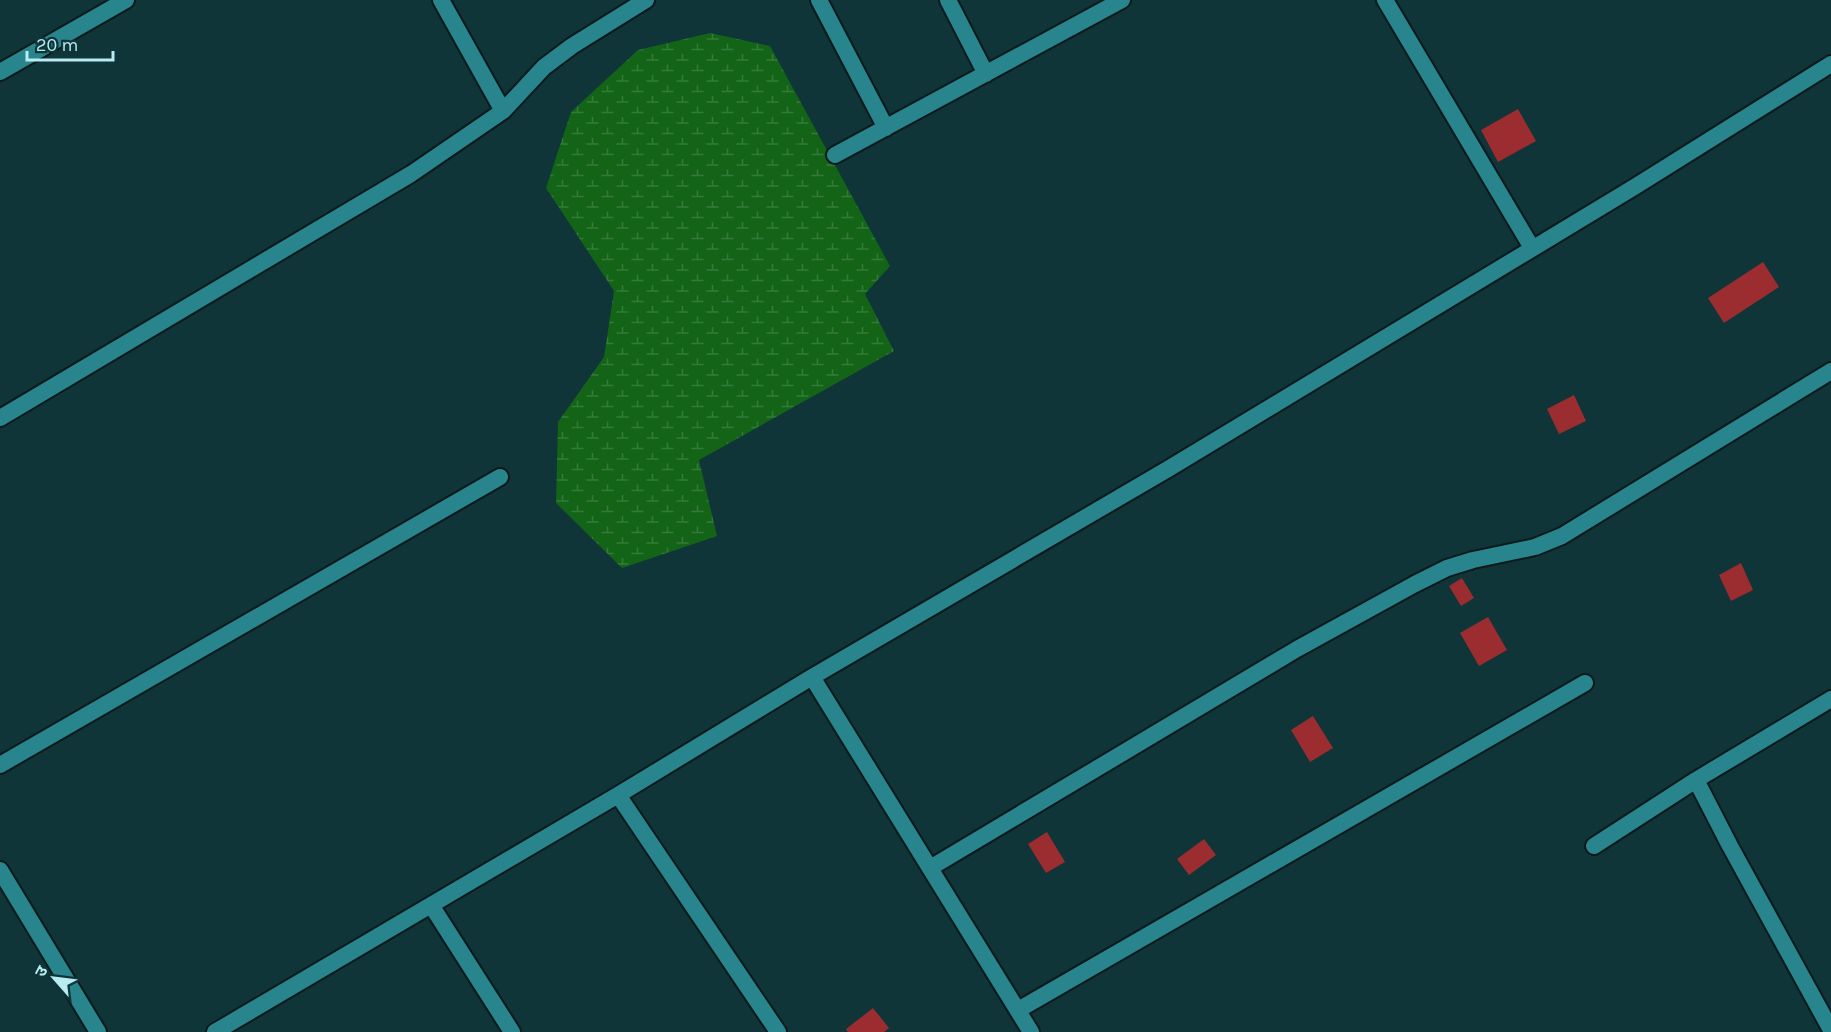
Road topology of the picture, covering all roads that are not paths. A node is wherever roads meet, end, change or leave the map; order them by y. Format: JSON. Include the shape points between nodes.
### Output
{"nodes":[{"id":1,"x":126,"y":0,"type":"edge"},
{"id":2,"x":441,"y":0,"type":"edge"},
{"id":3,"x":646,"y":0,"type":"edge"},
{"id":4,"x":819,"y":0,"type":"edge"},
{"id":5,"x":948,"y":0,"type":"edge"},
{"id":6,"x":1122,"y":0,"type":"edge"},
{"id":7,"x":1385,"y":0,"type":"edge"},
{"id":8,"x":1831,"y":64,"type":"edge"},
{"id":9,"x":0,"y":72,"type":"edge"},
{"id":10,"x":986,"y":74,"type":"junction"},
{"id":11,"x":503,"y":111,"type":"junction"},
{"id":12,"x":886,"y":128,"type":"junction"},
{"id":13,"x":835,"y":155,"type":"dead end"},
{"id":14,"x":1532,"y":248,"type":"junction"},
{"id":15,"x":1831,"y":371,"type":"edge"},
{"id":16,"x":0,"y":418,"type":"edge"},
{"id":17,"x":500,"y":477,"type":"dead end"},
{"id":18,"x":812,"y":677,"type":"junction"},
{"id":19,"x":1585,"y":682,"type":"dead end"},
{"id":20,"x":1831,"y":699,"type":"edge"},
{"id":21,"x":0,"y":765,"type":"edge"},
{"id":22,"x":1696,"y":780,"type":"junction"},
{"id":23,"x":618,"y":795,"type":"junction"},
{"id":24,"x":1594,"y":846,"type":"dead end"},
{"id":25,"x":930,"y":868,"type":"junction"},
{"id":26,"x":0,"y":870,"type":"edge"},
{"id":27,"x":431,"y":905,"type":"junction"},
{"id":28,"x":1018,"y":1010,"type":"junction"},
{"id":29,"x":1831,"y":1030,"type":"edge"},
{"id":30,"x":98,"y":1032,"type":"edge"},
{"id":31,"x":215,"y":1032,"type":"edge"},
{"id":32,"x":512,"y":1032,"type":"edge"},
{"id":33,"x":778,"y":1032,"type":"edge"},
{"id":34,"x":1031,"y":1032,"type":"edge"}],
"edges":[{"from":1,"to":9,"type":"street"},
{"from":2,"to":11,"type":"street"},
{"from":3,"to":11,"type":"street","via":[[572,46],[544,68]]},
{"from":4,"to":12,"type":"street"},
{"from":5,"to":10,"type":"street"},
{"from":6,"to":10,"type":"street"},
{"from":7,"to":14,"type":"street"},
{"from":8,"to":14,"type":"street"},
{"from":10,"to":12,"type":"street"},
{"from":11,"to":16,"type":"street","via":[[411,174]]},
{"from":12,"to":13,"type":"street"},
{"from":14,"to":18,"type":"street","via":[[1168,469]]},
{"from":15,"to":25,"type":"street","via":[[1562,536],[1535,547],[1447,568],[1415,584],[1297,649]]},
{"from":17,"to":21,"type":"street"},
{"from":18,"to":23,"type":"street"},
{"from":18,"to":25,"type":"street"},
{"from":19,"to":28,"type":"street"},
{"from":20,"to":22,"type":"street"},
{"from":22,"to":24,"type":"street"},
{"from":22,"to":29,"type":"street"},
{"from":23,"to":27,"type":"street"},
{"from":23,"to":33,"type":"street"},
{"from":25,"to":28,"type":"street"},
{"from":26,"to":30,"type":"street"},
{"from":27,"to":31,"type":"street"},
{"from":27,"to":32,"type":"street"},
{"from":28,"to":34,"type":"street"}]}
